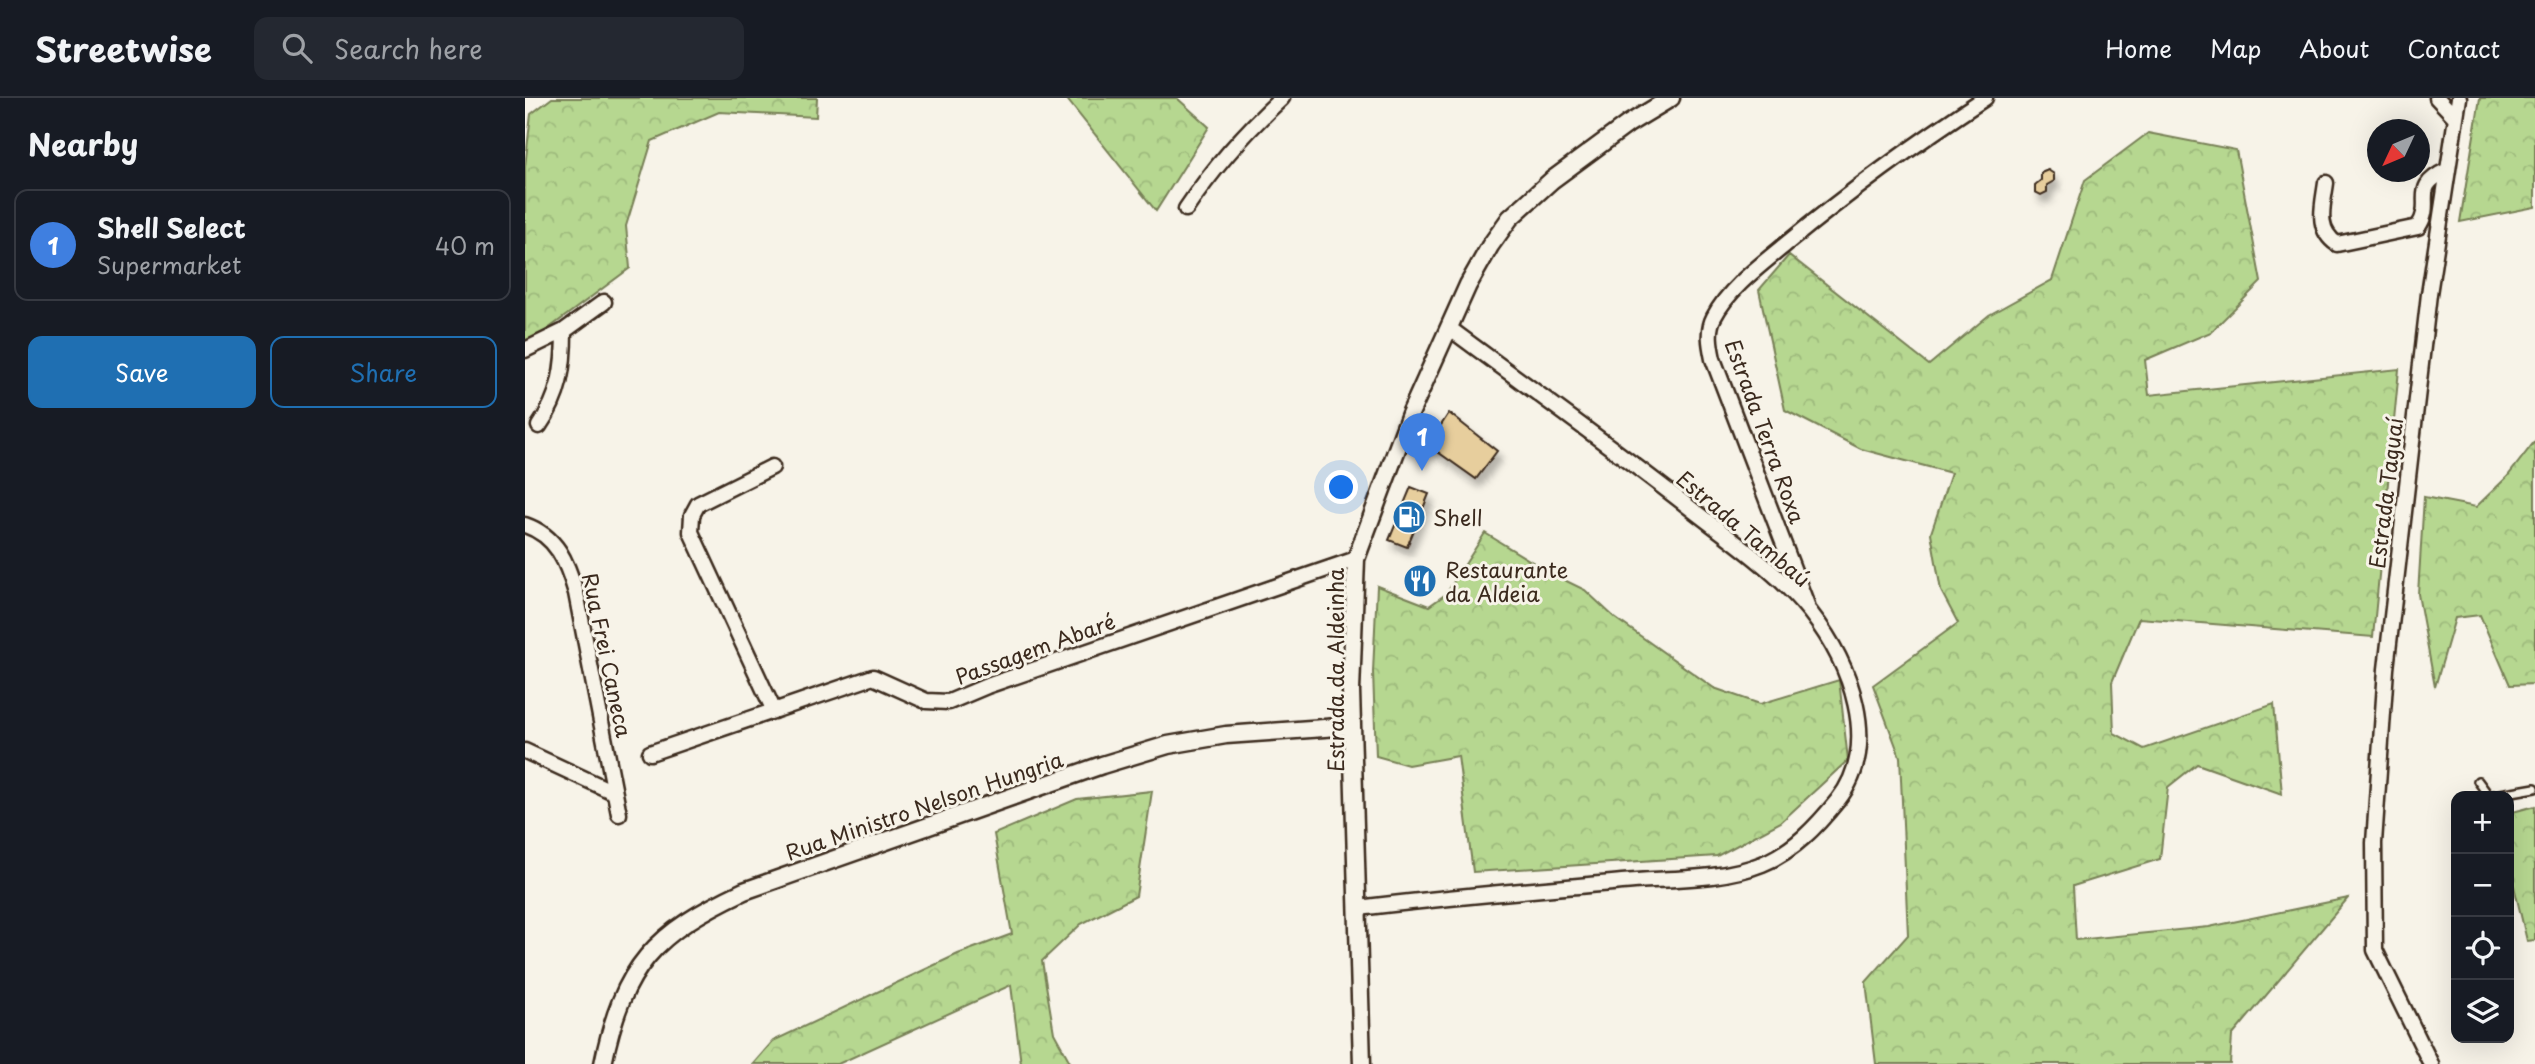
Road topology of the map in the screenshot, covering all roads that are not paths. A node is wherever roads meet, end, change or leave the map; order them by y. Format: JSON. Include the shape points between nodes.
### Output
{"nodes":[{"id":1,"x":1282,"y":98,"type":"edge"},
{"id":2,"x":1671,"y":98,"type":"edge"},
{"id":3,"x":1985,"y":98,"type":"edge"},
{"id":4,"x":2437,"y":98,"type":"edge"},
{"id":5,"x":2459,"y":98,"type":"edge"},
{"id":6,"x":2456,"y":118,"type":"junction"},
{"id":7,"x":2448,"y":170,"type":"junction"},
{"id":8,"x":2326,"y":183,"type":"dead end"},
{"id":9,"x":1186,"y":209,"type":"dead end"},
{"id":10,"x":604,"y":302,"type":"dead end"},
{"id":11,"x":1449,"y":328,"type":"junction"},
{"id":12,"x":564,"y":331,"type":"junction"},
{"id":13,"x":525,"y":350,"type":"edge"},
{"id":14,"x":539,"y":426,"type":"dead end"},
{"id":15,"x":772,"y":467,"type":"dead end"},
{"id":16,"x":525,"y":525,"type":"edge"},
{"id":17,"x":1356,"y":559,"type":"junction"},
{"id":18,"x":1810,"y":612,"type":"junction"},
{"id":19,"x":773,"y":711,"type":"junction"},
{"id":20,"x":1352,"y":726,"type":"junction"},
{"id":21,"x":525,"y":751,"type":"edge"},
{"id":22,"x":650,"y":753,"type":"dead end"},
{"id":23,"x":2478,"y":781,"type":"dead end"},
{"id":24,"x":2535,"y":788,"type":"edge"},
{"id":25,"x":613,"y":792,"type":"junction"},
{"id":26,"x":619,"y":814,"type":"dead end"},
{"id":27,"x":1359,"y":908,"type":"junction"},
{"id":28,"x":603,"y":1064,"type":"edge"},
{"id":29,"x":1362,"y":1064,"type":"edge"},
{"id":30,"x":2431,"y":1064,"type":"edge"}],
"edges":[{"from":1,"to":9,"type":"street","via":[[1244,134]]},
{"from":2,"to":11,"type":"street","name":"Estrada da Aldeinha","via":[[1563,172],[1510,218],[1479,266]]},
{"from":3,"to":18,"type":"street","name":"Estrada Terra Roxa","via":[[1850,191],[1764,262],[1713,318],[1713,359]]},
{"from":4,"to":6,"type":"street"},
{"from":5,"to":6,"type":"street","name":"Estrada Taguaí"},
{"from":6,"to":7,"type":"street","name":"Estrada Taguaí"},
{"from":7,"to":8,"type":"street","via":[[2431,177],[2426,185],[2418,227],[2337,244],[2321,226]]},
{"from":7,"to":30,"type":"street","name":"Estrada Taguaí","via":[[2429,294],[2386,669],[2374,895],[2375,950]]},
{"from":10,"to":12,"type":"street"},
{"from":11,"to":17,"type":"street","name":"Estrada da Aldeinha","via":[[1396,448]]},
{"from":11,"to":18,"type":"street","name":"Estrada Tambaú","via":[[1742,548]]},
{"from":12,"to":13,"type":"street"},
{"from":12,"to":14,"type":"street","via":[[560,386]]},
{"from":15,"to":19,"type":"street","via":[[698,504],[691,532]]},
{"from":16,"to":25,"type":"street","name":"Rua Frei Caneca","via":[[542,531],[567,563]]},
{"from":17,"to":19,"type":"street","name":"Passagem Abaré","via":[[949,702],[926,701],[873,677]]},
{"from":17,"to":20,"type":"street","name":"Estrada da Aldeinha"},
{"from":18,"to":27,"type":"street","name":"Estrada Tambaú","via":[[1849,681],[1860,751],[1852,782],[1819,824],[1785,853],[1735,871]]},
{"from":19,"to":22,"type":"street","name":"Passagem Abaré"},
{"from":20,"to":27,"type":"street","name":"Estrada da Aldeinha"},
{"from":20,"to":28,"type":"street","name":"Rua Ministro Nelson Hungria","via":[[1168,745],[744,891],[703,910],[655,944],[622,996]]},
{"from":21,"to":25,"type":"street"},
{"from":23,"to":24,"type":"lane","via":[[2489,796]]},
{"from":25,"to":26,"type":"street","name":"Rua Frei Caneca"},
{"from":27,"to":29,"type":"street","name":"Estrada da Aldeinha"}]}
